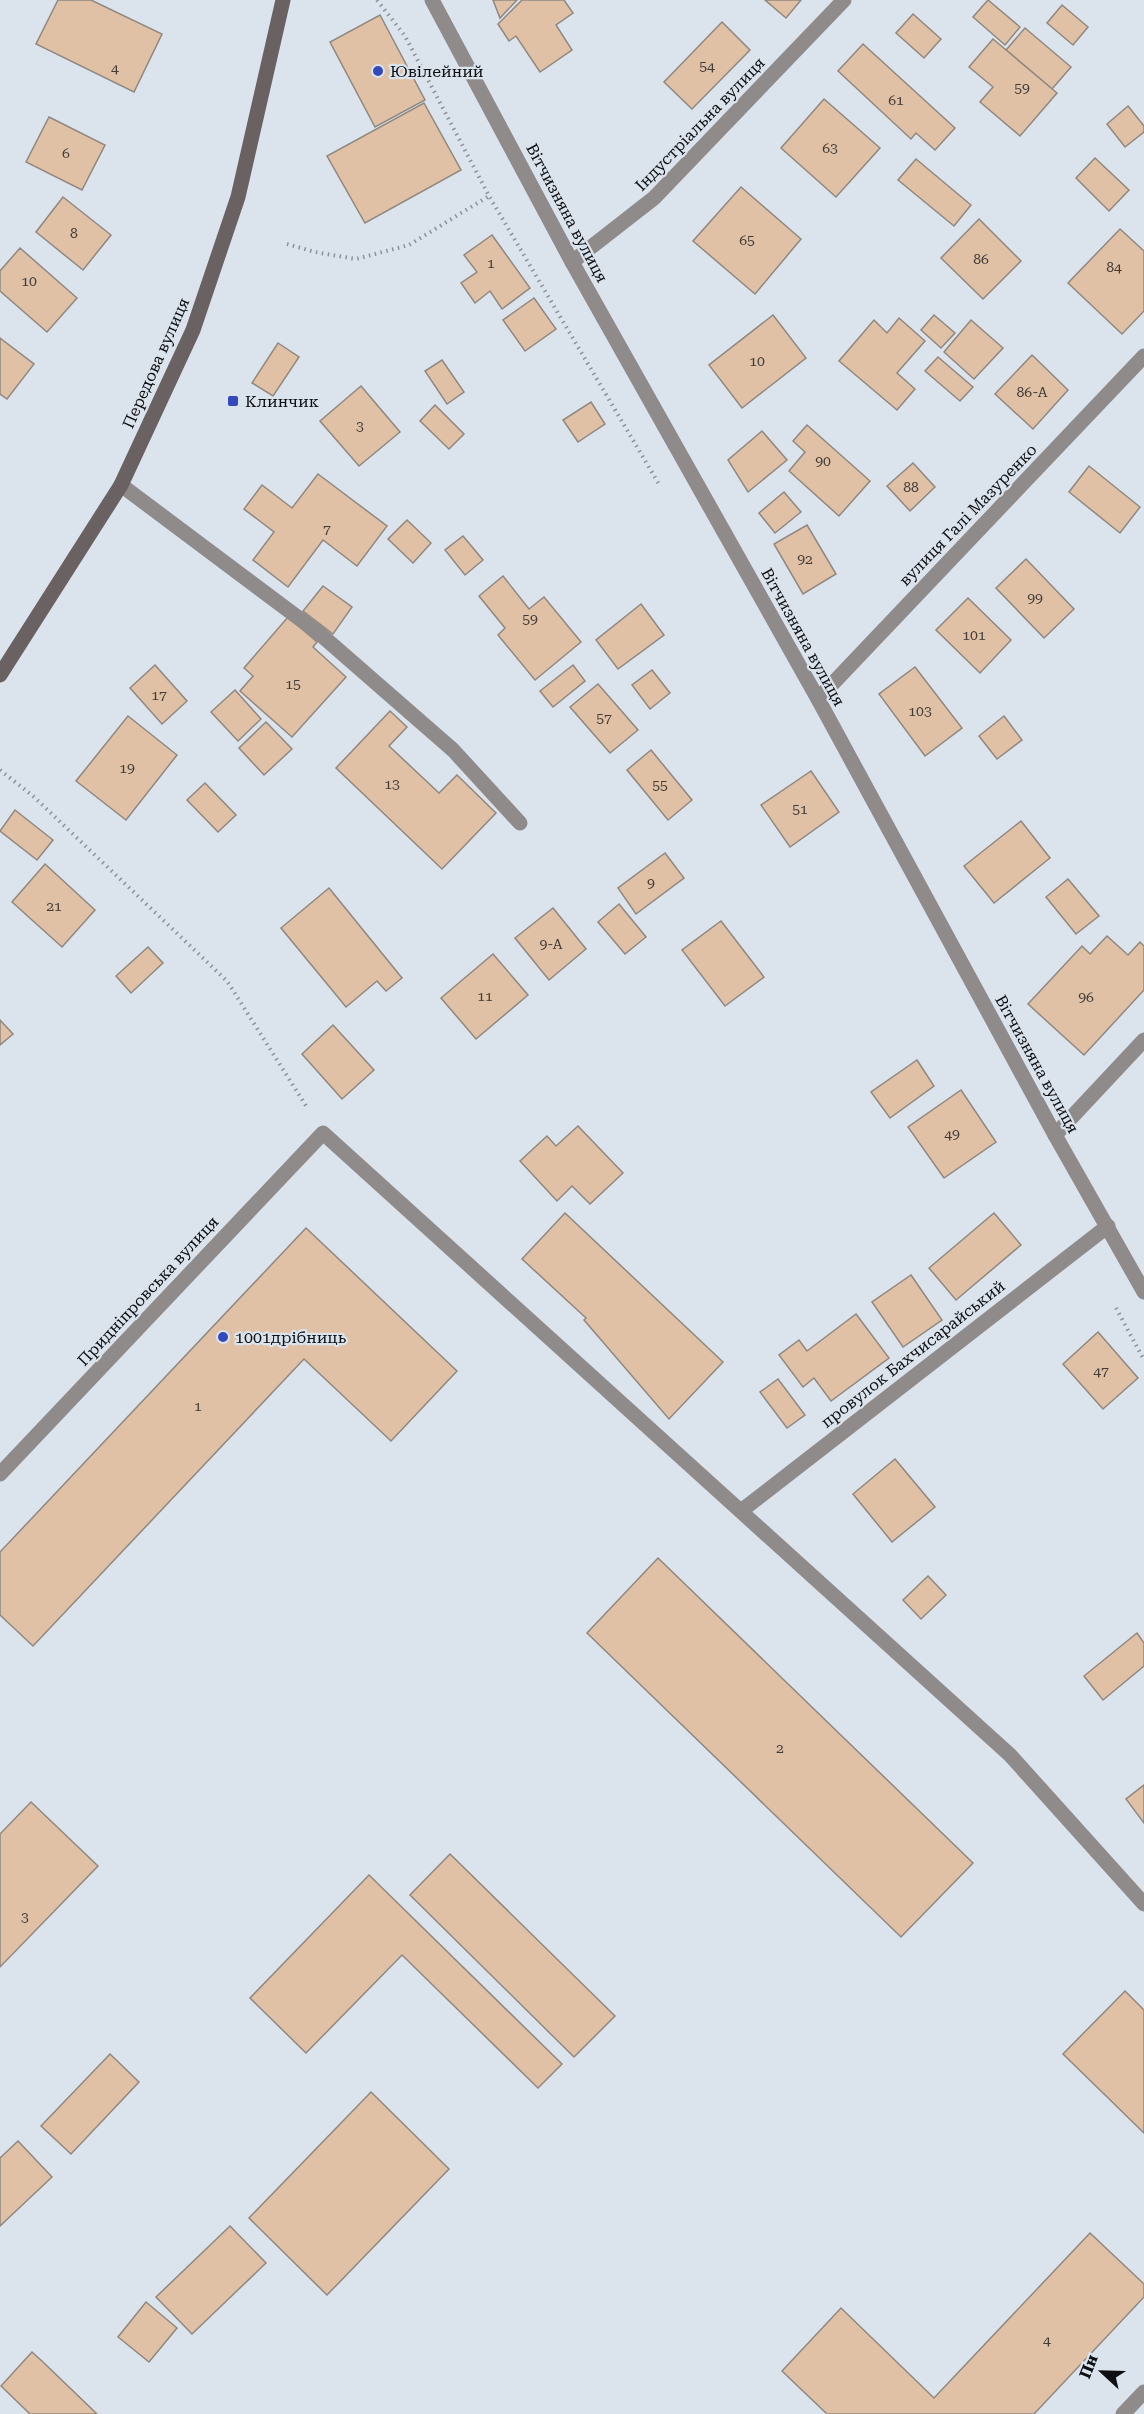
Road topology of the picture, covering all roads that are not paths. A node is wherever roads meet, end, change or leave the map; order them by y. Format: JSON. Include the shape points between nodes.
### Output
{"nodes":[{"id":1,"x":283,"y":0,"type":"edge"},
{"id":2,"x":432,"y":0,"type":"edge"},
{"id":3,"x":844,"y":0,"type":"edge"},
{"id":4,"x":572,"y":262,"type":"junction"},
{"id":5,"x":1144,"y":356,"type":"edge"},
{"id":6,"x":121,"y":485,"type":"junction"},
{"id":7,"x":0,"y":675,"type":"edge"},
{"id":8,"x":818,"y":699,"type":"junction"},
{"id":9,"x":520,"y":823,"type":"dead end"},
{"id":10,"x":1144,"y":1040,"type":"edge"},
{"id":11,"x":1054,"y":1135,"type":"junction"},
{"id":12,"x":1107,"y":1226,"type":"junction"},
{"id":13,"x":1144,"y":1292,"type":"edge"},
{"id":14,"x":0,"y":1474,"type":"edge"},
{"id":15,"x":741,"y":1511,"type":"junction"},
{"id":16,"x":1144,"y":1904,"type":"edge"},
{"id":17,"x":1144,"y":2392,"type":"edge"},
{"id":18,"x":1123,"y":2414,"type":"edge"}],
"edges":[{"from":1,"to":6,"type":"main road","name":"Передова вулиця","via":[[238,197],[193,330]]},
{"from":2,"to":4,"type":"street","name":"Вітчизняна вулиця"},
{"from":3,"to":4,"type":"street","name":"Індустріальна вулиця","via":[[654,198]]},
{"from":4,"to":8,"type":"street","name":"Вітчизняна вулиця"},
{"from":5,"to":8,"type":"street","name":"вулиця Галі Мазуренко"},
{"from":6,"to":7,"type":"main road","name":"Передова вулиця"},
{"from":6,"to":9,"type":"street","via":[[320,634],[453,750]]},
{"from":8,"to":11,"type":"street","name":"Вітчизняна вулиця"},
{"from":10,"to":11,"type":"street"},
{"from":11,"to":12,"type":"street","name":"Вітчизняна вулиця"},
{"from":12,"to":13,"type":"street","name":"Вітчизняна вулиця"},
{"from":12,"to":15,"type":"street","name":"провулок Бахчисарайський"},
{"from":14,"to":15,"type":"street","name":"Придніпровська вулиця","via":[[323,1133]]},
{"from":15,"to":16,"type":"street","via":[[1010,1755]]},
{"from":17,"to":18,"type":"street"}]}
